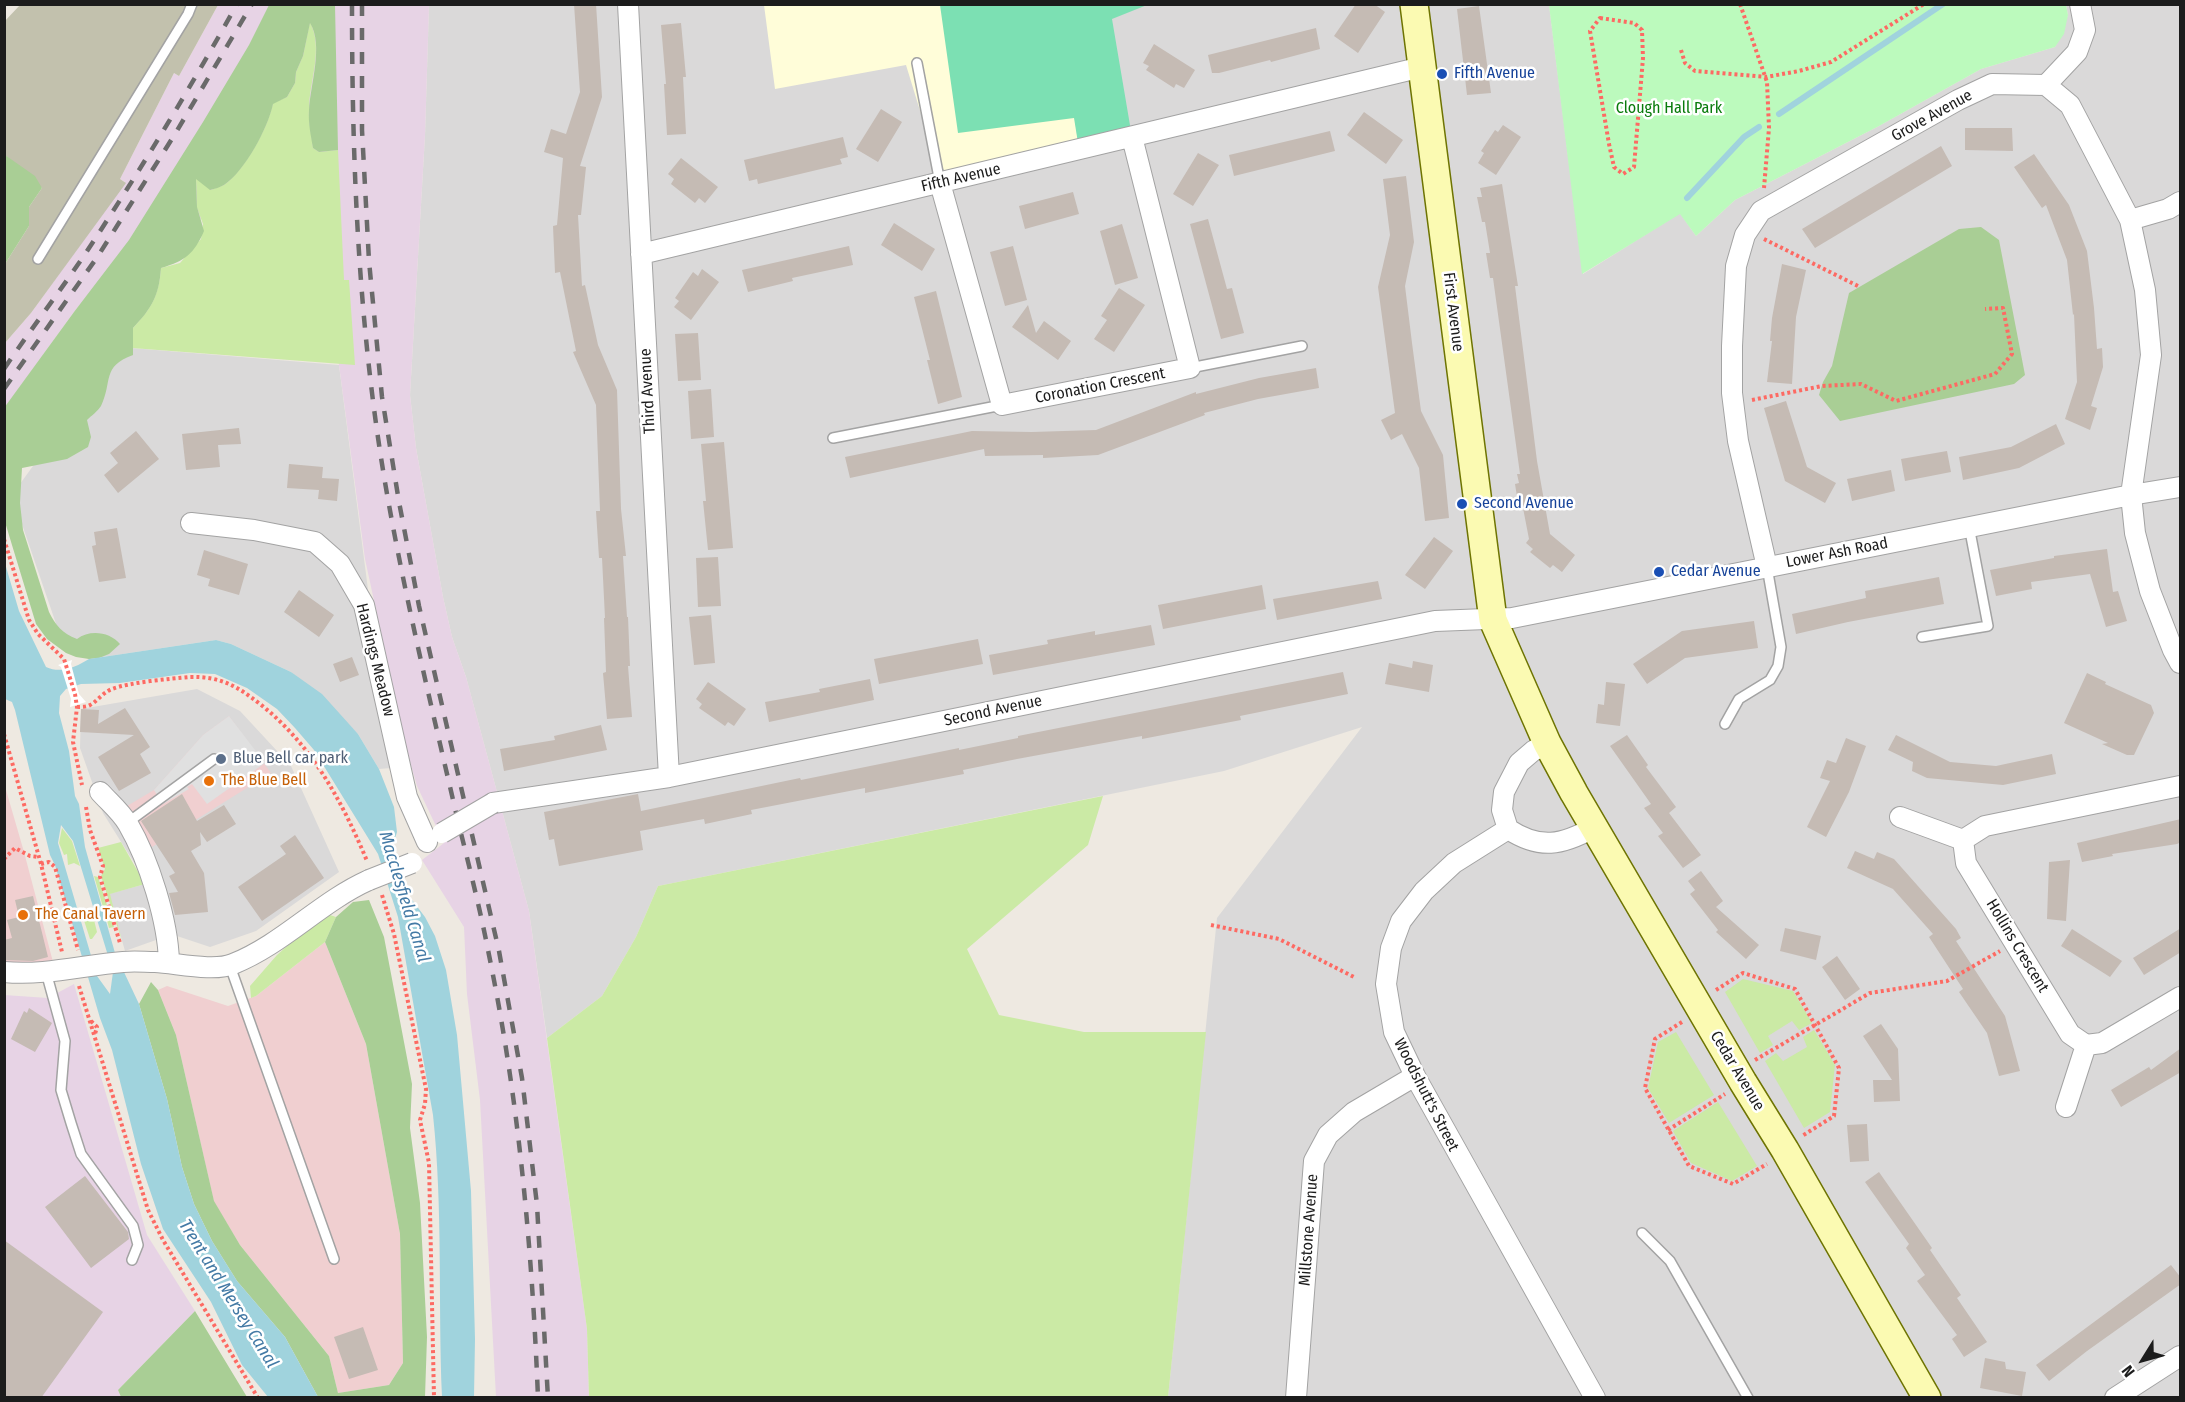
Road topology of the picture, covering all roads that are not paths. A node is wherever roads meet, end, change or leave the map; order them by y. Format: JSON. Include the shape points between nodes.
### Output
{"nodes":[{"id":1,"x":192,"y":4,"type":"edge"},
{"id":2,"x":627,"y":4,"type":"edge"},
{"id":3,"x":1414,"y":4,"type":"edge"},
{"id":4,"x":2080,"y":4,"type":"edge"},
{"id":5,"x":917,"y":63,"type":"dead end"},
{"id":6,"x":1422,"y":67,"type":"junction"},
{"id":7,"x":2046,"y":85,"type":"junction"},
{"id":8,"x":1132,"y":137,"type":"junction"},
{"id":9,"x":940,"y":183,"type":"junction"},
{"id":10,"x":2181,"y":202,"type":"edge"},
{"id":11,"x":2130,"y":220,"type":"junction"},
{"id":12,"x":641,"y":254,"type":"junction"},
{"id":13,"x":38,"y":259,"type":"dead end"},
{"id":14,"x":1302,"y":346,"type":"dead end"},
{"id":15,"x":1190,"y":368,"type":"junction"},
{"id":16,"x":1002,"y":405,"type":"junction"},
{"id":17,"x":833,"y":438,"type":"dead end"},
{"id":18,"x":2181,"y":488,"type":"edge"},
{"id":19,"x":2132,"y":495,"type":"junction"},
{"id":20,"x":191,"y":523,"type":"dead end"},
{"id":21,"x":1969,"y":526,"type":"junction"},
{"id":22,"x":1767,"y":567,"type":"junction"},
{"id":23,"x":1493,"y":620,"type":"junction"},
{"id":24,"x":1922,"y":637,"type":"dead end"},
{"id":25,"x":2181,"y":663,"type":"edge"},
{"id":26,"x":1725,"y":724,"type":"dead end"},
{"id":27,"x":1547,"y":743,"type":"junction"},
{"id":28,"x":214,"y":759,"type":"dead end"},
{"id":29,"x":669,"y":777,"type":"junction"},
{"id":30,"x":2181,"y":786,"type":"edge"},
{"id":31,"x":89,"y":795,"type":"road end"},
{"id":32,"x":1900,"y":817,"type":"dead end"},
{"id":33,"x":127,"y":823,"type":"junction"},
{"id":34,"x":1593,"y":828,"type":"junction"},
{"id":35,"x":1508,"y":829,"type":"junction"},
{"id":36,"x":434,"y":837,"type":"junction"},
{"id":37,"x":1963,"y":840,"type":"junction"},
{"id":38,"x":169,"y":962,"type":"junction"},
{"id":39,"x":230,"y":966,"type":"junction"},
{"id":40,"x":4,"y":972,"type":"edge"},
{"id":41,"x":46,"y":972,"type":"junction"},
{"id":42,"x":2181,"y":997,"type":"edge"},
{"id":43,"x":2086,"y":1045,"type":"junction"},
{"id":44,"x":1415,"y":1076,"type":"junction"},
{"id":45,"x":2066,"y":1107,"type":"dead end"},
{"id":46,"x":1642,"y":1233,"type":"dead end"},
{"id":47,"x":334,"y":1259,"type":"dead end"},
{"id":48,"x":132,"y":1260,"type":"dead end"},
{"id":49,"x":2181,"y":1356,"type":"edge"},
{"id":50,"x":1296,"y":1398,"type":"edge"},
{"id":51,"x":1595,"y":1398,"type":"edge"},
{"id":52,"x":1748,"y":1398,"type":"edge"},
{"id":53,"x":1927,"y":1398,"type":"edge"},
{"id":54,"x":2115,"y":1398,"type":"edge"}],
"edges":[{"from":1,"to":13,"type":"lane"},
{"from":2,"to":12,"type":"street","name":"Third Avenue"},
{"from":3,"to":6,"type":"main road","name":"First Avenue"},
{"from":4,"to":7,"type":"street","via":[[2085,30],[2077,52]]},
{"from":5,"to":9,"type":"lane"},
{"from":6,"to":8,"type":"street","name":"Fifth Avenue"},
{"from":6,"to":23,"type":"main road","name":"First Avenue"},
{"from":7,"to":11,"type":"street","via":[[2070,105]]},
{"from":7,"to":22,"type":"street","name":"Grove Avenue","via":[[1992,84],[1958,100],[1761,211],[1745,235],[1736,266],[1734,403],[1738,441]]},
{"from":8,"to":9,"type":"street","name":"Fifth Avenue"},
{"from":8,"to":15,"type":"street"},
{"from":9,"to":12,"type":"street","name":"Fifth Avenue"},
{"from":9,"to":16,"type":"street"},
{"from":10,"to":11,"type":"street"},
{"from":11,"to":19,"type":"street","via":[[2145,290],[2151,355]]},
{"from":12,"to":29,"type":"street","name":"Third Avenue"},
{"from":14,"to":15,"type":"lane"},
{"from":15,"to":16,"type":"street","name":"Coronation Crescent"},
{"from":16,"to":17,"type":"lane"},
{"from":18,"to":19,"type":"street","name":"Lower Ash Road"},
{"from":19,"to":21,"type":"street","name":"Lower Ash Road"},
{"from":19,"to":25,"type":"street","via":[[2135,533],[2150,591]]},
{"from":20,"to":36,"type":"street","name":"Hardings Meadow","via":[[315,542],[340,564],[364,605],[407,796]]},
{"from":21,"to":22,"type":"street","name":"Lower Ash Road"},
{"from":21,"to":24,"type":"lane","via":[[1988,626]]},
{"from":22,"to":23,"type":"street","name":"Lower Ash Road"},
{"from":22,"to":26,"type":"lane","via":[[1781,647],[1778,666],[1770,680],[1739,699]]},
{"from":23,"to":27,"type":"main road","name":"Cedar Avenue"},
{"from":23,"to":29,"type":"street","name":"Second Avenue","via":[[1435,621]]},
{"from":27,"to":34,"type":"main road","name":"Cedar Avenue"},
{"from":27,"to":35,"type":"street","via":[[1519,763],[1504,792],[1502,810]]},
{"from":28,"to":33,"type":"lane"},
{"from":29,"to":36,"type":"street","name":"Second Avenue","bridge":true,"via":[[493,803]]},
{"from":30,"to":37,"type":"street","via":[[1985,826]]},
{"from":31,"to":33,"type":"street"},
{"from":32,"to":37,"type":"street"},
{"from":33,"to":38,"type":"street","via":[[164,920]]},
{"from":34,"to":35,"type":"street","via":[[1562,842],[1544,843],[1523,839]]},
{"from":34,"to":53,"type":"main road","name":"Cedar Avenue"},
{"from":35,"to":44,"type":"street","name":"Woodshutt's Street","via":[[1454,863],[1424,891],[1401,921],[1391,948],[1386,984],[1394,1032]]},
{"from":36,"to":39,"type":"street","bridge":true,"via":[[412,863],[347,890],[264,950]]},
{"from":37,"to":43,"type":"street","name":"Hollins Crescent","via":[[1966,863],[2070,1034]]},
{"from":38,"to":39,"type":"street"},
{"from":38,"to":41,"type":"street","via":[[125,961]]},
{"from":39,"to":47,"type":"lane"},
{"from":40,"to":41,"type":"street"},
{"from":41,"to":48,"type":"lane","via":[[65,1041],[61,1090],[81,1154],[133,1226],[138,1245]]},
{"from":42,"to":43,"type":"street","via":[[2102,1043]]},
{"from":43,"to":45,"type":"street"},
{"from":44,"to":50,"type":"street","name":"Millstone Avenue","via":[[1354,1112],[1328,1136],[1314,1161]]},
{"from":44,"to":51,"type":"street","name":"Woodshutt's Street"},
{"from":46,"to":52,"type":"lane","via":[[1674,1268]]},
{"from":49,"to":54,"type":"street"}]}
